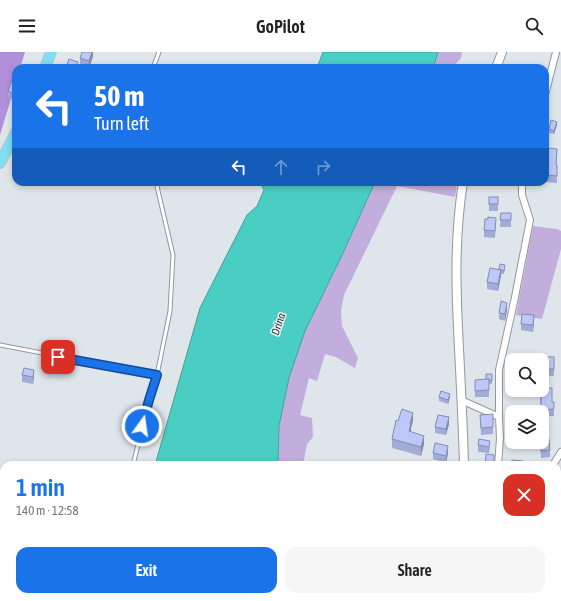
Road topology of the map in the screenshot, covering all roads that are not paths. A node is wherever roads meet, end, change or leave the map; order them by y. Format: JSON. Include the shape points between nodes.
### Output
{"nodes":[{"id":1,"x":51,"y":52,"type":"edge"},
{"id":2,"x":159,"y":52,"type":"edge"},
{"id":3,"x":502,"y":52,"type":"edge"},
{"id":4,"x":556,"y":52,"type":"edge"},
{"id":5,"x":46,"y":64,"type":"edge"},
{"id":6,"x":154,"y":64,"type":"edge"},
{"id":7,"x":498,"y":64,"type":"edge"},
{"id":8,"x":549,"y":79,"type":"edge"},
{"id":9,"x":12,"y":140,"type":"edge"},
{"id":10,"x":0,"y":163,"type":"edge"},
{"id":11,"x":157,"y":186,"type":"edge"},
{"id":12,"x":462,"y":186,"type":"edge"},
{"id":13,"x":522,"y":186,"type":"edge"},
{"id":14,"x":0,"y":345,"type":"edge"},
{"id":15,"x":157,"y":375,"type":"junction"},
{"id":16,"x":461,"y":400,"type":"junction"},
{"id":17,"x":499,"y":417,"type":"junction"},
{"id":18,"x":561,"y":452,"type":"edge"},
{"id":19,"x":133,"y":461,"type":"edge"},
{"id":20,"x":464,"y":461,"type":"edge"},
{"id":21,"x":498,"y":461,"type":"edge"},
{"id":22,"x":555,"y":461,"type":"edge"}],
"edges":[{"from":1,"to":5,"type":"main road"},
{"from":2,"to":6,"type":"lane"},
{"from":3,"to":7,"type":"street"},
{"from":4,"to":8,"type":"street"},
{"from":9,"to":10,"type":"main road"},
{"from":11,"to":15,"type":"lane","via":[[173,254],[170,311]]},
{"from":12,"to":16,"type":"street","via":[[456,258]]},
{"from":13,"to":17,"type":"street","via":[[522,196],[530,220],[499,370]]},
{"from":14,"to":15,"type":"lane"},
{"from":15,"to":19,"type":"lane"},
{"from":16,"to":17,"type":"street"},
{"from":16,"to":20,"type":"street"},
{"from":17,"to":21,"type":"street"},
{"from":18,"to":22,"type":"street"}]}
